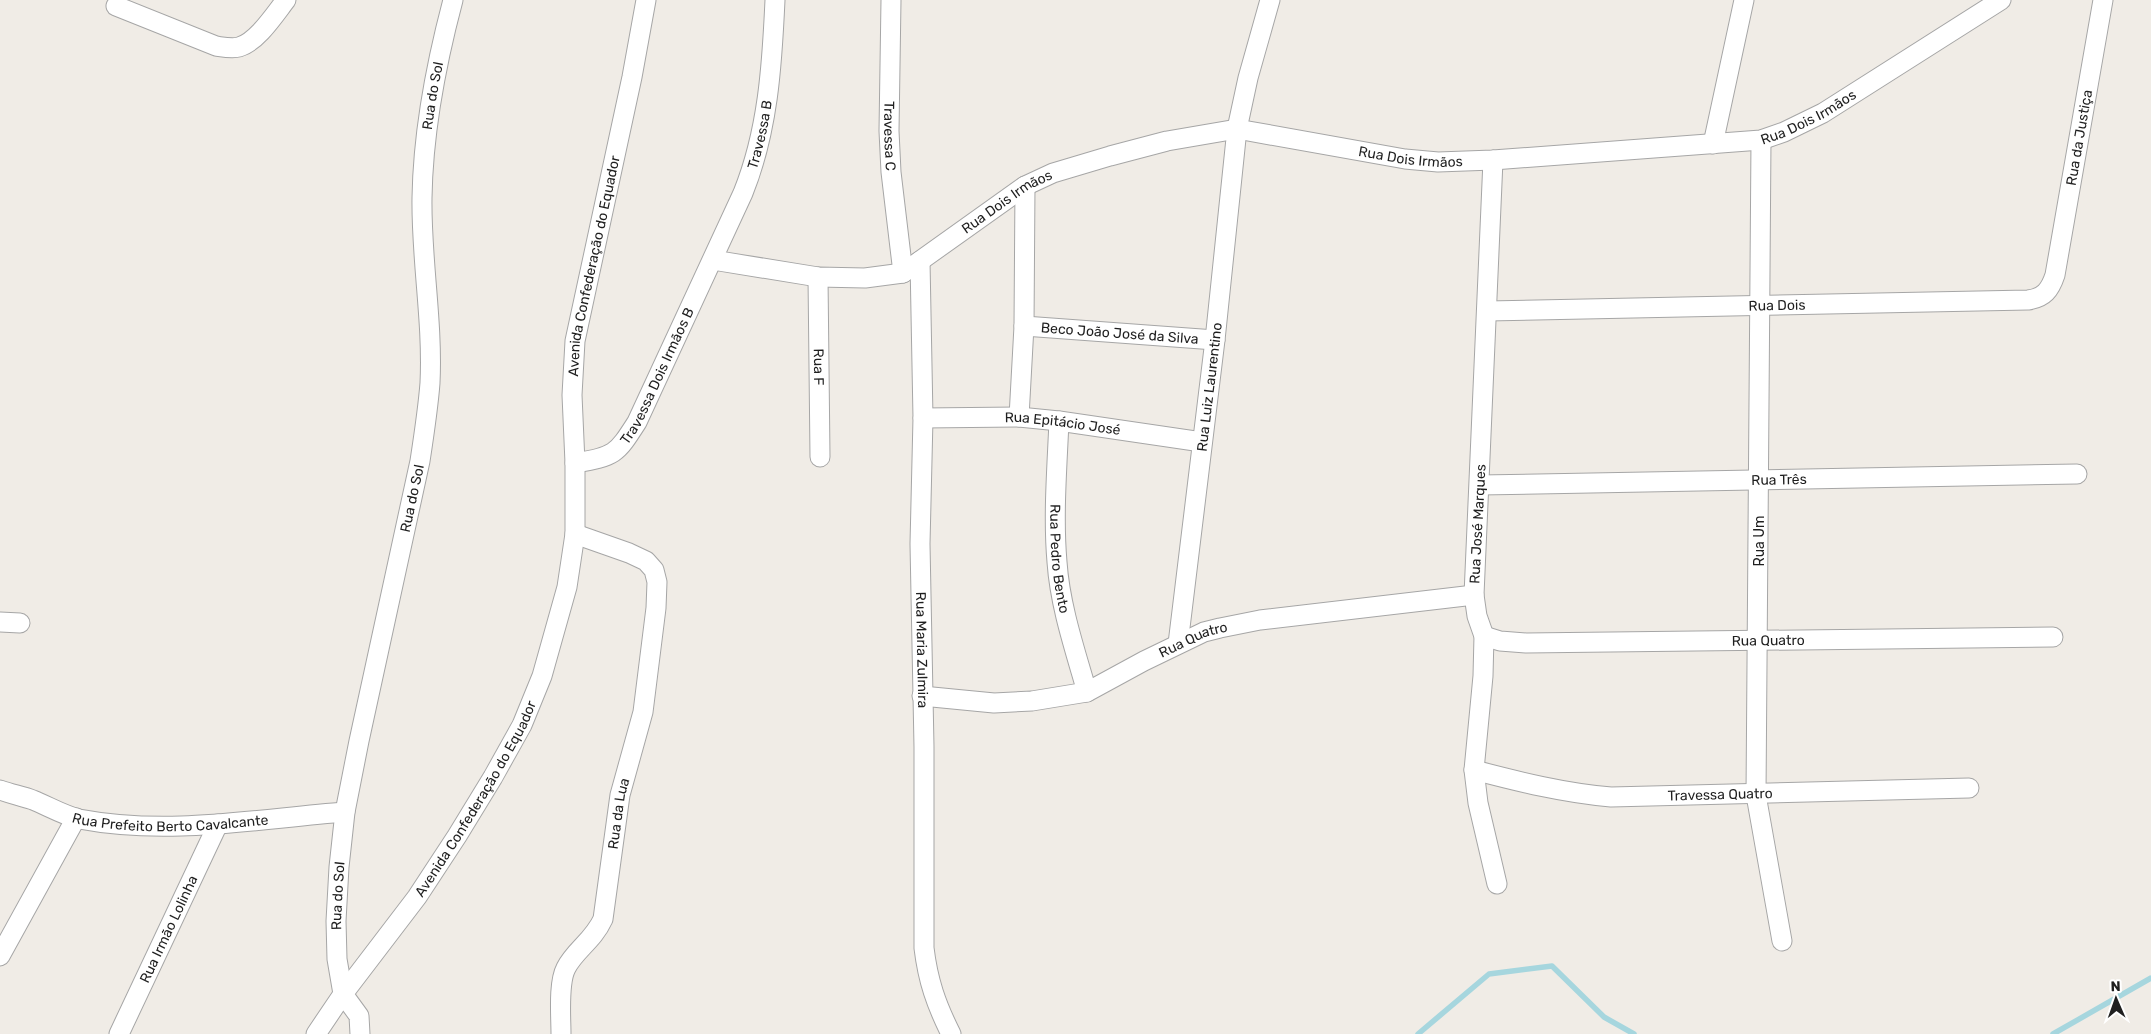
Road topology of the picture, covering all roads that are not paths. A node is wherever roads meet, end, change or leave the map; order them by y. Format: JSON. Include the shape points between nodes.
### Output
{"nodes":[{"id":1,"x":286,"y":0,"type":"edge"},
{"id":2,"x":453,"y":0,"type":"edge"},
{"id":3,"x":646,"y":0,"type":"edge"},
{"id":4,"x":775,"y":0,"type":"edge"},
{"id":5,"x":891,"y":0,"type":"edge"},
{"id":6,"x":1270,"y":0,"type":"edge"},
{"id":7,"x":1744,"y":0,"type":"edge"},
{"id":8,"x":2001,"y":0,"type":"edge"},
{"id":9,"x":2103,"y":0,"type":"edge"},
{"id":10,"x":116,"y":6,"type":"dead end"},
{"id":11,"x":1236,"y":129,"type":"junction"},
{"id":12,"x":1761,"y":140,"type":"junction"},
{"id":13,"x":1713,"y":144,"type":"junction"},
{"id":14,"x":1493,"y":160,"type":"junction"},
{"id":15,"x":1025,"y":186,"type":"junction"},
{"id":16,"x":713,"y":260,"type":"junction"},
{"id":17,"x":920,"y":261,"type":"junction"},
{"id":18,"x":903,"y":273,"type":"junction"},
{"id":19,"x":2055,"y":275,"type":"joint"},
{"id":20,"x":818,"y":277,"type":"junction"},
{"id":21,"x":1761,"y":307,"type":"junction"},
{"id":22,"x":1487,"y":312,"type":"junction"},
{"id":23,"x":1024,"y":326,"type":"junction"},
{"id":24,"x":1215,"y":340,"type":"junction"},
{"id":25,"x":923,"y":418,"type":"junction"},
{"id":26,"x":1019,"y":418,"type":"junction"},
{"id":27,"x":1059,"y":421,"type":"junction"},
{"id":28,"x":1202,"y":442,"type":"junction"},
{"id":29,"x":820,"y":457,"type":"dead end"},
{"id":30,"x":575,"y":463,"type":"junction"},
{"id":31,"x":2077,"y":474,"type":"dead end"},
{"id":32,"x":1759,"y":480,"type":"junction"},
{"id":33,"x":1480,"y":485,"type":"junction"},
{"id":34,"x":575,"y":534,"type":"junction"},
{"id":35,"x":1474,"y":595,"type":"junction"},
{"id":36,"x":0,"y":622,"type":"edge"},
{"id":37,"x":20,"y":623,"type":"dead end"},
{"id":38,"x":1484,"y":636,"type":"junction"},
{"id":39,"x":2053,"y":637,"type":"dead end"},
{"id":40,"x":1758,"y":641,"type":"junction"},
{"id":41,"x":1178,"y":644,"type":"junction"},
{"id":42,"x":1086,"y":692,"type":"junction"},
{"id":43,"x":922,"y":696,"type":"junction"},
{"id":44,"x":1474,"y":770,"type":"junction"},
{"id":45,"x":1969,"y":788,"type":"dead end"},
{"id":46,"x":0,"y":790,"type":"edge"},
{"id":47,"x":1756,"y":795,"type":"junction"},
{"id":48,"x":345,"y":812,"type":"junction"},
{"id":49,"x":76,"y":818,"type":"junction"},
{"id":50,"x":218,"y":824,"type":"junction"},
{"id":51,"x":1496,"y":884,"type":"dead end"},
{"id":52,"x":1782,"y":941,"type":"dead end"},
{"id":53,"x":0,"y":956,"type":"edge"},
{"id":54,"x":343,"y":994,"type":"junction"},
{"id":55,"x":119,"y":1034,"type":"edge"},
{"id":56,"x":316,"y":1034,"type":"edge"},
{"id":57,"x":360,"y":1034,"type":"edge"},
{"id":58,"x":561,"y":1034,"type":"edge"},
{"id":59,"x":951,"y":1034,"type":"edge"}],
"edges":[{"from":1,"to":10,"type":"street","via":[[248,43],[228,48]]},
{"from":2,"to":48,"type":"street","name":"Rua do Sol","via":[[437,68],[424,154],[423,231],[430,382],[426,424]]},
{"from":3,"to":30,"type":"street","name":"Avenida Confederação do Equador","via":[[575,340],[572,395]]},
{"from":4,"to":16,"type":"street","name":"Travessa B","via":[[772,74],[760,140],[752,171]]},
{"from":5,"to":18,"type":"street","name":"Travessa C","via":[[891,172]]},
{"from":6,"to":11,"type":"street","name":"Rua Luiz Laurentino"},
{"from":7,"to":13,"type":"street"},
{"from":8,"to":12,"type":"street","name":"Rua Dois Irmãos","via":[[1823,113]]},
{"from":9,"to":19,"type":"street","name":"Rua da Justiça"},
{"from":11,"to":14,"type":"street","name":"Rua Dois Irmãos","via":[[1405,159],[1438,162]]},
{"from":11,"to":15,"type":"street","name":"Rua Dois Irmãos","via":[[1167,141],[1110,156],[1053,173]]},
{"from":11,"to":24,"type":"street","name":"Rua Luiz Laurentino"},
{"from":12,"to":13,"type":"street","name":"Rua Dois Irmãos"},
{"from":12,"to":21,"type":"street","name":"Rua Um"},
{"from":13,"to":14,"type":"street","name":"Rua Dois Irmãos"},
{"from":14,"to":22,"type":"street","name":"Rua José Marques"},
{"from":15,"to":17,"type":"street","name":"Rua Dois Irmãos"},
{"from":15,"to":23,"type":"street"},
{"from":16,"to":20,"type":"street","name":"Rua Dois Irmãos"},
{"from":16,"to":30,"type":"street","name":"Travessa Dois Irmãos B","via":[[629,435],[610,455]]},
{"from":17,"to":18,"type":"street","name":"Rua Dois Irmãos"},
{"from":17,"to":25,"type":"street","name":"Rua Maria Zulmira"},
{"from":18,"to":20,"type":"street","name":"Rua Dois Irmãos","via":[[865,278]]},
{"from":19,"to":21,"type":"street","name":"Rua Dois","via":[[2044,295],[2028,300]]},
{"from":20,"to":29,"type":"street","name":"Rua F"},
{"from":21,"to":22,"type":"street","name":"Rua Dois"},
{"from":21,"to":32,"type":"street","name":"Rua Um"},
{"from":22,"to":33,"type":"street","name":"Rua José Marques"},
{"from":23,"to":24,"type":"street","name":"Beco João José da Silva"},
{"from":23,"to":26,"type":"street"},
{"from":24,"to":28,"type":"street","name":"Rua Luiz Laurentino"},
{"from":25,"to":26,"type":"street","name":"Rua Epitácio José"},
{"from":25,"to":43,"type":"street","name":"Rua Maria Zulmira","via":[[920,493]]},
{"from":26,"to":27,"type":"street","name":"Rua Epitácio José"},
{"from":27,"to":28,"type":"street","name":"Rua Epitácio José"},
{"from":27,"to":42,"type":"street","name":"Rua Pedro Bento","via":[[1056,561]]},
{"from":28,"to":41,"type":"street","name":"Rua Luiz Laurentino"},
{"from":30,"to":34,"type":"street","name":"Avenida Confederação do Equador"},
{"from":31,"to":32,"type":"street","name":"Rua Três"},
{"from":32,"to":33,"type":"street","name":"Rua Três"},
{"from":32,"to":40,"type":"street","name":"Rua Um"},
{"from":33,"to":35,"type":"street","name":"Rua José Marques"},
{"from":34,"to":54,"type":"street","name":"Avenida Confederação do Equador","via":[[556,631],[522,725],[422,889]]},
{"from":34,"to":58,"type":"street","name":"Rua da Lua","via":[[646,561],[654,570],[657,582],[644,702],[620,795],[604,913],[594,936],[565,969]]},
{"from":35,"to":38,"type":"street","name":"Rua José Marques"},
{"from":35,"to":41,"type":"street","name":"Rua Quatro","via":[[1239,623],[1204,632]]},
{"from":36,"to":37,"type":"street"},
{"from":38,"to":40,"type":"street","name":"Rua Quatro","via":[[1500,642],[1526,643]]},
{"from":38,"to":44,"type":"street","name":"Rua José Marques","via":[[1484,676]]},
{"from":39,"to":40,"type":"street","name":"Rua Quatro"},
{"from":40,"to":47,"type":"street","name":"Rua Um"},
{"from":41,"to":42,"type":"street","name":"Rua Quatro"},
{"from":42,"to":43,"type":"street","name":"Rua Quatro","via":[[1032,701],[994,703]]},
{"from":43,"to":59,"type":"street","name":"Rua Maria Zulmira","via":[[924,948],[933,996]]},
{"from":44,"to":47,"type":"street","name":"Travessa Quatro","via":[[1535,786],[1603,797]]},
{"from":44,"to":51,"type":"street","name":"Rua José Marques"},
{"from":45,"to":47,"type":"street","name":"Travessa Quatro"},
{"from":46,"to":49,"type":"street","name":"Rua Prefeito Berto Cavalcante"},
{"from":47,"to":52,"type":"street","name":"Rua Um"},
{"from":48,"to":50,"type":"street","name":"Rua Prefeito Berto Cavalcante"},
{"from":48,"to":54,"type":"street","name":"Rua do Sol","via":[[336,921],[337,958]]},
{"from":49,"to":50,"type":"street","name":"Rua Prefeito Berto Cavalcante","via":[[146,828]]},
{"from":49,"to":53,"type":"street"},
{"from":50,"to":55,"type":"street","name":"Rua Irmão Lolinha"},
{"from":54,"to":56,"type":"street","name":"Avenida Confederação do Equador"},
{"from":54,"to":57,"type":"street","via":[[358,1016]]}]}
